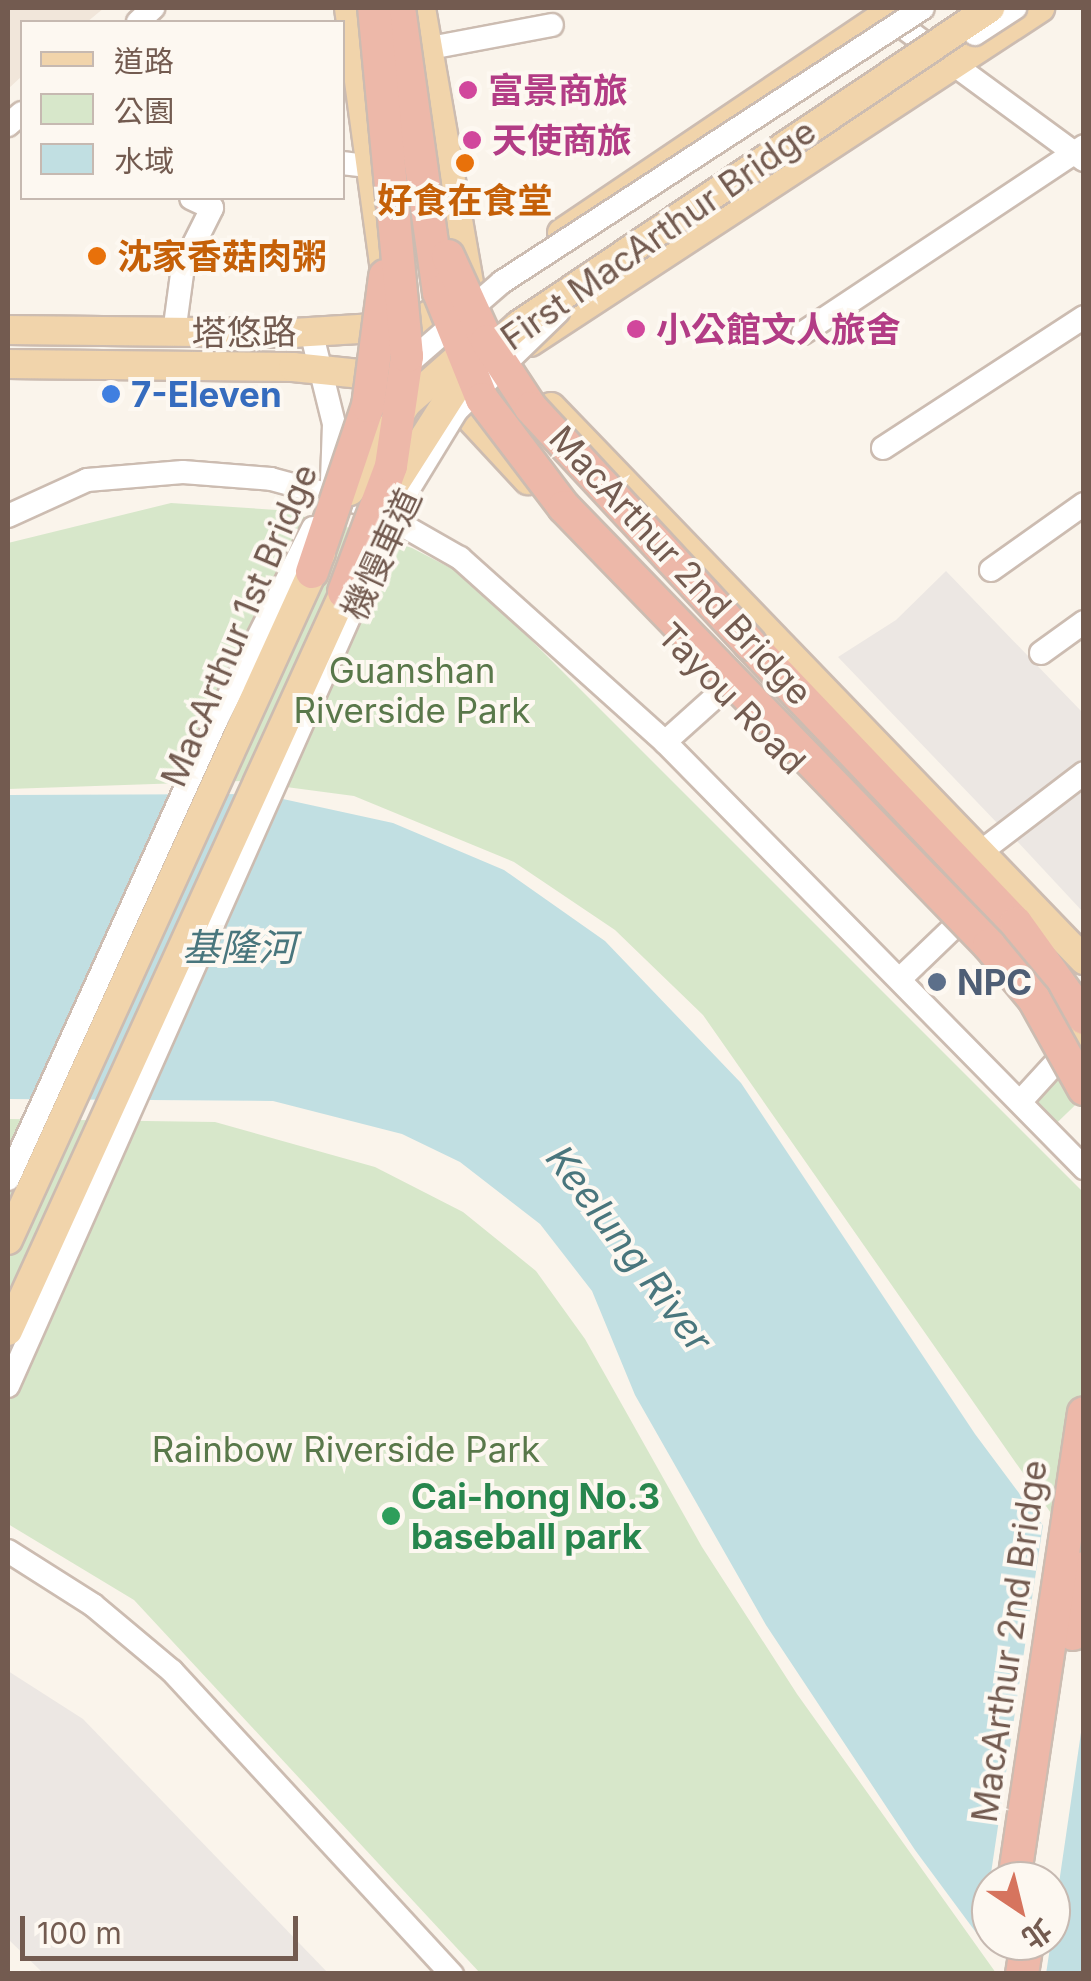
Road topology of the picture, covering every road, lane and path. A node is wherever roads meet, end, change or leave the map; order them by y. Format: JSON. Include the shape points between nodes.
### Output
{"nodes":[{"id":1,"x":349,"y":8,"type":"edge"},
{"id":2,"x":377,"y":8,"type":"edge"},
{"id":3,"x":400,"y":8,"type":"edge"},
{"id":4,"x":421,"y":8,"type":"edge"},
{"id":5,"x":923,"y":8,"type":"edge"},
{"id":6,"x":981,"y":8,"type":"edge"},
{"id":7,"x":990,"y":8,"type":"edge"},
{"id":8,"x":1015,"y":8,"type":"edge"},
{"id":9,"x":1040,"y":8,"type":"edge"},
{"id":10,"x":885,"y":10,"type":"edge"},
{"id":11,"x":552,"y":25,"type":"dead end"},
{"id":12,"x":425,"y":49,"type":"junction"},
{"id":13,"x":954,"y":66,"type":"junction"},
{"id":14,"x":1080,"y":153,"type":"edge"},
{"id":15,"x":354,"y":165,"type":"edge"},
{"id":16,"x":195,"y":200,"type":"edge"},
{"id":17,"x":471,"y":292,"type":"junction"},
{"id":18,"x":1084,"y":317,"type":"edge"},
{"id":19,"x":408,"y":326,"type":"junction"},
{"id":20,"x":8,"y":330,"type":"edge"},
{"id":21,"x":311,"y":332,"type":"junction"},
{"id":22,"x":174,"y":333,"type":"junction"},
{"id":23,"x":802,"y":333,"type":"dead end"},
{"id":24,"x":500,"y":358,"type":"junction"},
{"id":25,"x":8,"y":364,"type":"edge"},
{"id":26,"x":321,"y":370,"type":"junction"},
{"id":27,"x":437,"y":382,"type":"junction"},
{"id":28,"x":883,"y":448,"type":"dead end"},
{"id":29,"x":328,"y":494,"type":"junction"},
{"id":30,"x":1084,"y":504,"type":"edge"},
{"id":31,"x":8,"y":516,"type":"edge"},
{"id":32,"x":990,"y":570,"type":"dead end"},
{"id":33,"x":1084,"y":622,"type":"edge"},
{"id":34,"x":1041,"y":653,"type":"dead end"},
{"id":35,"x":723,"y":690,"type":"junction"},
{"id":36,"x":665,"y":742,"type":"junction"},
{"id":37,"x":1084,"y":773,"type":"edge"},
{"id":38,"x":978,"y":854,"type":"junction"},
{"id":39,"x":954,"y":926,"type":"junction"},
{"id":40,"x":1084,"y":960,"type":"edge"},
{"id":41,"x":902,"y":977,"type":"junction"},
{"id":42,"x":1080,"y":1050,"type":"edge"},
{"id":43,"x":1020,"y":1102,"type":"junction"},
{"id":44,"x":1084,"y":1168,"type":"edge"},
{"id":45,"x":8,"y":1179,"type":"edge"},
{"id":46,"x":8,"y":1238,"type":"edge"},
{"id":47,"x":8,"y":1334,"type":"edge"},
{"id":48,"x":8,"y":1386,"type":"edge"},
{"id":49,"x":1084,"y":1412,"type":"edge"},
{"id":50,"x":9,"y":1555,"type":"edge"},
{"id":51,"x":1084,"y":1568,"type":"edge"},
{"id":52,"x":1017,"y":1861,"type":"edge"},
{"id":53,"x":1039,"y":1861,"type":"edge"},
{"id":54,"x":452,"y":1974,"type":"edge"}],
"edges":[{"from":1,"to":15,"type":"main road","name":"Tayou Road"},
{"from":2,"to":19,"type":"main road","via":[[407,238]]},
{"from":2,"to":46,"type":"highway","name":"MacArthur 1st Bridge","bridge":true,"via":[[386,136],[384,309],[368,406],[312,572]]},
{"from":2,"to":47,"type":"highway","bridge":true,"via":[[406,372],[391,466],[344,592]]},
{"from":3,"to":42,"type":"highway","name":"MacArthur 2nd Bridge","bridge":true,"via":[[424,222],[454,336],[482,399],[564,507],[989,945]]},
{"from":4,"to":12,"type":"main road"},
{"from":5,"to":45,"type":"street","name":"機慢車道","bridge":true,"via":[[502,282],[418,350],[372,408],[216,721]]},
{"from":6,"to":46,"type":"main road","name":"First MacArthur Bridge","bridge":true,"via":[[516,314],[407,403],[348,494]]},
{"from":7,"to":47,"type":"main road","name":"First MacArthur Bridge","bridge":true,"via":[[572,286],[466,372],[397,477]]},
{"from":8,"to":48,"type":"street","name":"機慢車道","bridge":true,"via":[[568,304],[457,410],[399,505]]},
{"from":9,"to":13,"type":"main road"},
{"from":10,"to":13,"type":"street"},
{"from":10,"to":17,"type":"main road","name":"塔悠路"},
{"from":11,"to":12,"type":"street"},
{"from":12,"to":17,"type":"main road"},
{"from":13,"to":14,"type":"street"},
{"from":13,"to":24,"type":"main road","via":[[558,327]]},
{"from":14,"to":23,"type":"street"},
{"from":15,"to":19,"type":"main road","name":"Tayou Road"},
{"from":16,"to":22,"type":"street","via":[[212,208],[183,266]]},
{"from":17,"to":19,"type":"main road","name":"塔悠路"},
{"from":17,"to":24,"type":"main road"},
{"from":18,"to":28,"type":"street"},
{"from":19,"to":21,"type":"main road","name":"塔悠路"},
{"from":19,"to":27,"type":"main road","name":"Tayou Road"},
{"from":20,"to":22,"type":"main road","name":"塔悠路"},
{"from":21,"to":22,"type":"main road","name":"塔悠路"},
{"from":21,"to":26,"type":"street"},
{"from":24,"to":27,"type":"main road"},
{"from":24,"to":38,"type":"main road","name":"Tayou Road"},
{"from":25,"to":26,"type":"main road","name":"塔悠路"},
{"from":26,"to":27,"type":"main road","name":"塔悠路"},
{"from":26,"to":29,"type":"street","via":[[334,424],[336,467]]},
{"from":27,"to":35,"type":"main road","name":"Tayou Road"},
{"from":27,"to":42,"type":"highway","via":[[510,422],[1022,959]]},
{"from":29,"to":31,"type":"street","via":[[272,479],[184,472],[87,480]]},
{"from":29,"to":36,"type":"street","via":[[367,506],[460,558]]},
{"from":30,"to":32,"type":"street"},
{"from":33,"to":34,"type":"street"},
{"from":35,"to":36,"type":"street"},
{"from":35,"to":39,"type":"main road","name":"Tayou Road"},
{"from":36,"to":41,"type":"street"},
{"from":37,"to":38,"type":"street"},
{"from":38,"to":40,"type":"main road","name":"Tayou Road"},
{"from":39,"to":41,"type":"street"},
{"from":39,"to":42,"type":"main road","name":"Tayou Road"},
{"from":41,"to":43,"type":"street"},
{"from":42,"to":43,"type":"street"},
{"from":43,"to":44,"type":"street"},
{"from":49,"to":52,"type":"highway","name":"MacArthur 2nd Bridge"},
{"from":50,"to":54,"type":"street","via":[[94,1605],[172,1672]]},
{"from":51,"to":53,"type":"highway","name":"MacArthur 2nd Bridge"}]}
